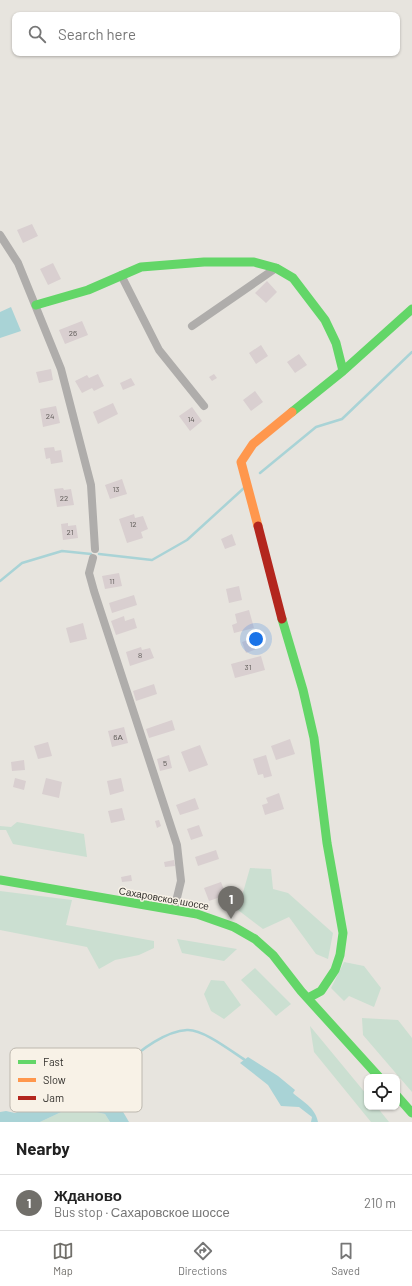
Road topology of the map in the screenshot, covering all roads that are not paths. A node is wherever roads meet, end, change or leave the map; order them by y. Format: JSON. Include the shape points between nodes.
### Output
{"nodes":[{"id":1,"x":0,"y":235,"type":"edge"},
{"id":2,"x":276,"y":268,"type":"junction"},
{"id":3,"x":121,"y":275,"type":"junction"},
{"id":4,"x":36,"y":305,"type":"junction"},
{"id":5,"x":412,"y":309,"type":"edge"},
{"id":6,"x":192,"y":326,"type":"dead end"},
{"id":7,"x":342,"y":372,"type":"junction"},
{"id":8,"x":204,"y":406,"type":"dead end"},
{"id":9,"x":95,"y":549,"type":"dead end"},
{"id":10,"x":93,"y":558,"type":"dead end"},
{"id":11,"x":0,"y":880,"type":"edge"},
{"id":12,"x":174,"y":910,"type":"junction"},
{"id":13,"x":308,"y":998,"type":"junction"},
{"id":14,"x":376,"y":1074,"type":"edge"},
{"id":15,"x":400,"y":1099,"type":"edge"},
{"id":16,"x":412,"y":1113,"type":"edge"}],
"edges":[{"from":1,"to":4,"type":"street","via":[[18,263]]},
{"from":2,"to":3,"type":"street","via":[[254,262],[204,262],[141,267]]},
{"from":2,"to":6,"type":"street"},
{"from":2,"to":7,"type":"street","via":[[293,278],[325,320],[336,343]]},
{"from":3,"to":4,"type":"street","via":[[88,290]]},
{"from":3,"to":8,"type":"street","via":[[159,350]]},
{"from":4,"to":9,"type":"street","via":[[61,369],[91,485]]},
{"from":5,"to":7,"type":"street"},
{"from":7,"to":13,"type":"street","via":[[262,435],[241,462],[314,738],[327,843],[343,933],[335,970],[321,991]]},
{"from":10,"to":12,"type":"street","via":[[89,573],[94,591],[177,845],[181,881]]},
{"from":11,"to":12,"type":"street","name":"Сахаровское шоссе"},
{"from":12,"to":13,"type":"street","name":"Сахаровское шоссе","via":[[217,920],[250,936],[273,955]]},
{"from":13,"to":14,"type":"street","name":"Сахаровское шоссе"},
{"from":15,"to":16,"type":"street"}]}
